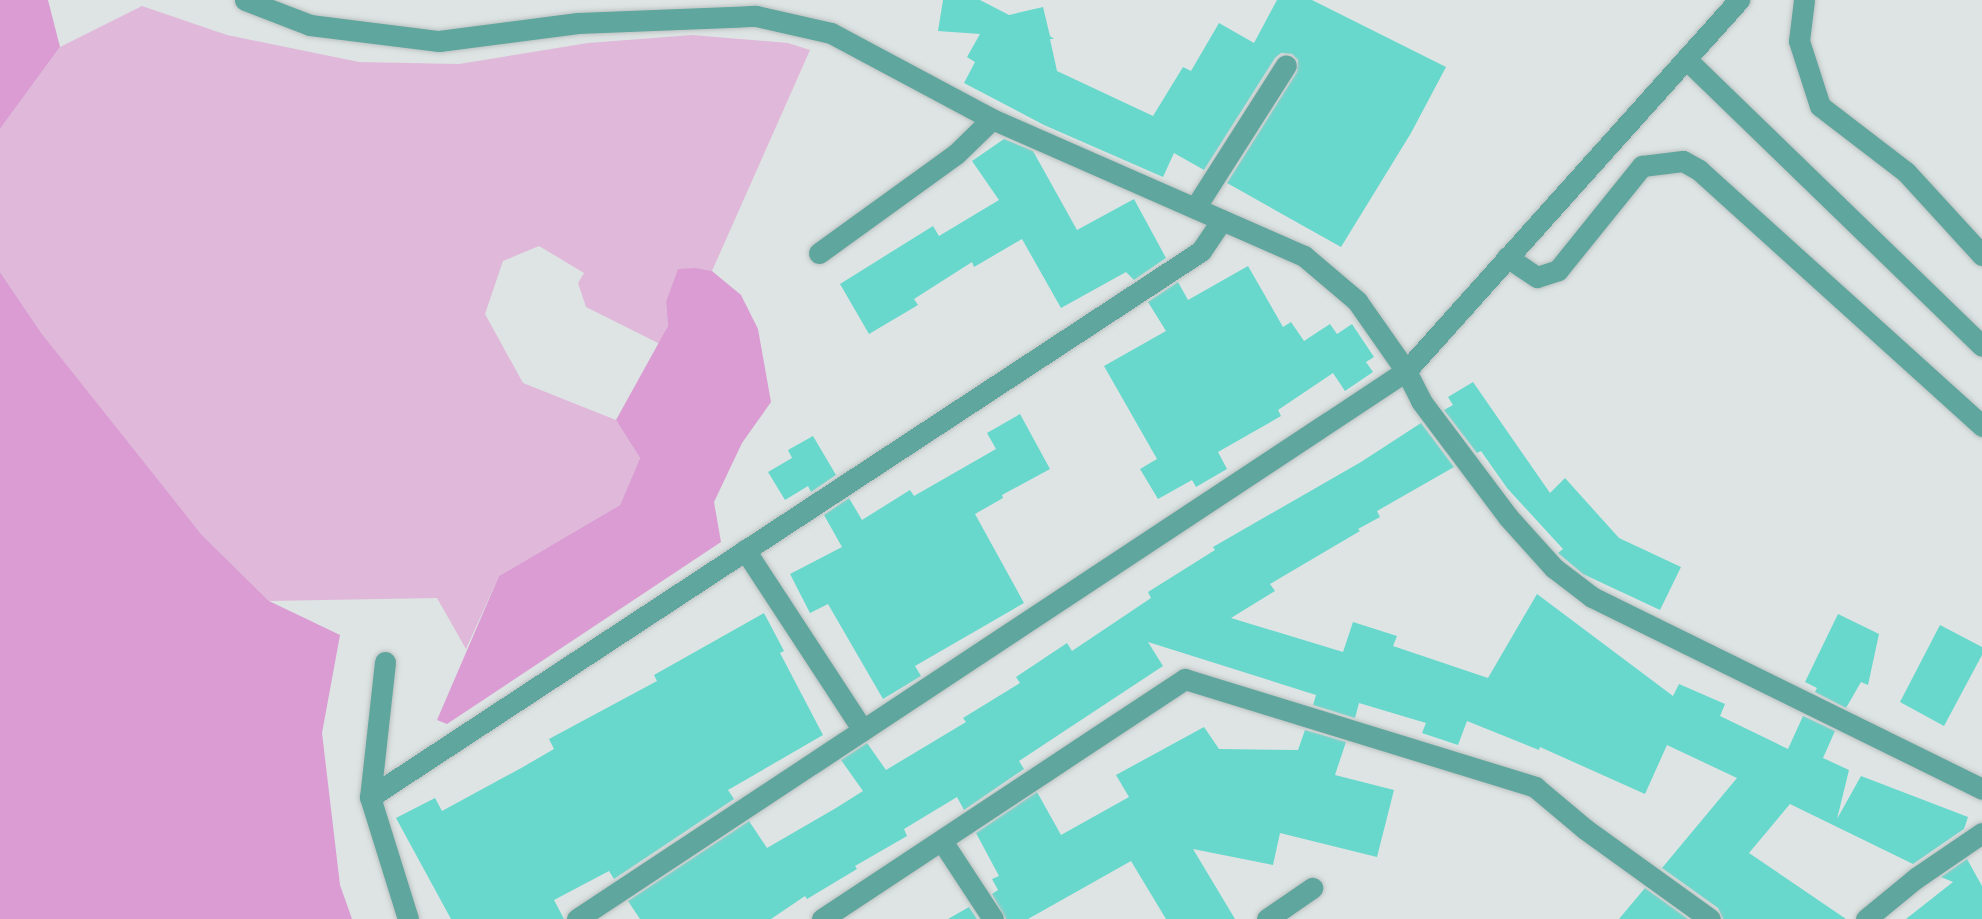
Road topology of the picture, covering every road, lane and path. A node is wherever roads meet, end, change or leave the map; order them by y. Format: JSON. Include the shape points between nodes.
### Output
{"nodes":[{"id":1,"x":246,"y":0,"type":"edge"},
{"id":2,"x":1739,"y":0,"type":"edge"},
{"id":3,"x":1804,"y":0,"type":"edge"},
{"id":4,"x":1686,"y":59,"type":"junction"},
{"id":5,"x":1286,"y":65,"type":"dead end"},
{"id":6,"x":992,"y":119,"type":"junction"},
{"id":7,"x":1195,"y":208,"type":"junction"},
{"id":8,"x":1222,"y":220,"type":"junction"},
{"id":9,"x":819,"y":253,"type":"dead end"},
{"id":10,"x":1982,"y":255,"type":"edge"},
{"id":11,"x":1507,"y":257,"type":"junction"},
{"id":12,"x":1982,"y":346,"type":"edge"},
{"id":13,"x":1406,"y":370,"type":"junction"},
{"id":14,"x":1982,"y":426,"type":"edge"},
{"id":15,"x":745,"y":550,"type":"junction"},
{"id":16,"x":385,"y":662,"type":"dead end"},
{"id":17,"x":863,"y":730,"type":"junction"},
{"id":18,"x":1982,"y":789,"type":"edge"},
{"id":19,"x":370,"y":797,"type":"junction"},
{"id":20,"x":1982,"y":833,"type":"edge"},
{"id":21,"x":942,"y":841,"type":"junction"},
{"id":22,"x":1312,"y":888,"type":"dead end"},
{"id":23,"x":408,"y":919,"type":"edge"},
{"id":24,"x":577,"y":919,"type":"edge"},
{"id":25,"x":822,"y":919,"type":"edge"},
{"id":26,"x":993,"y":919,"type":"edge"},
{"id":27,"x":1266,"y":919,"type":"edge"},
{"id":28,"x":1710,"y":919,"type":"edge"},
{"id":29,"x":1866,"y":919,"type":"edge"}],
"edges":[{"from":1,"to":6,"type":"street","via":[[310,25],[439,41],[578,23],[756,16],[831,33]]},
{"from":2,"to":4,"type":"street"},
{"from":3,"to":10,"type":"street","via":[[1799,41],[1820,106],[1906,172]]},
{"from":4,"to":11,"type":"street"},
{"from":4,"to":12,"type":"street"},
{"from":5,"to":7,"type":"street"},
{"from":6,"to":7,"type":"street"},
{"from":6,"to":9,"type":"street","via":[[956,154]]},
{"from":7,"to":8,"type":"street"},
{"from":8,"to":13,"type":"street","via":[[1304,256],[1357,301]]},
{"from":8,"to":15,"type":"street","via":[[1201,251]]},
{"from":11,"to":13,"type":"street"},
{"from":11,"to":14,"type":"street","via":[[1537,277],[1558,270],[1642,166],[1683,161],[1699,170]]},
{"from":13,"to":17,"type":"street"},
{"from":13,"to":18,"type":"street","via":[[1421,401],[1508,517],[1554,568],[1592,597]]},
{"from":15,"to":17,"type":"street"},
{"from":15,"to":19,"type":"street"},
{"from":16,"to":19,"type":"street"},
{"from":17,"to":24,"type":"street"},
{"from":19,"to":23,"type":"street"},
{"from":20,"to":29,"type":"street"},
{"from":21,"to":25,"type":"street"},
{"from":21,"to":26,"type":"street"},
{"from":21,"to":28,"type":"street","via":[[1185,679],[1535,787]]},
{"from":22,"to":27,"type":"street"}]}
